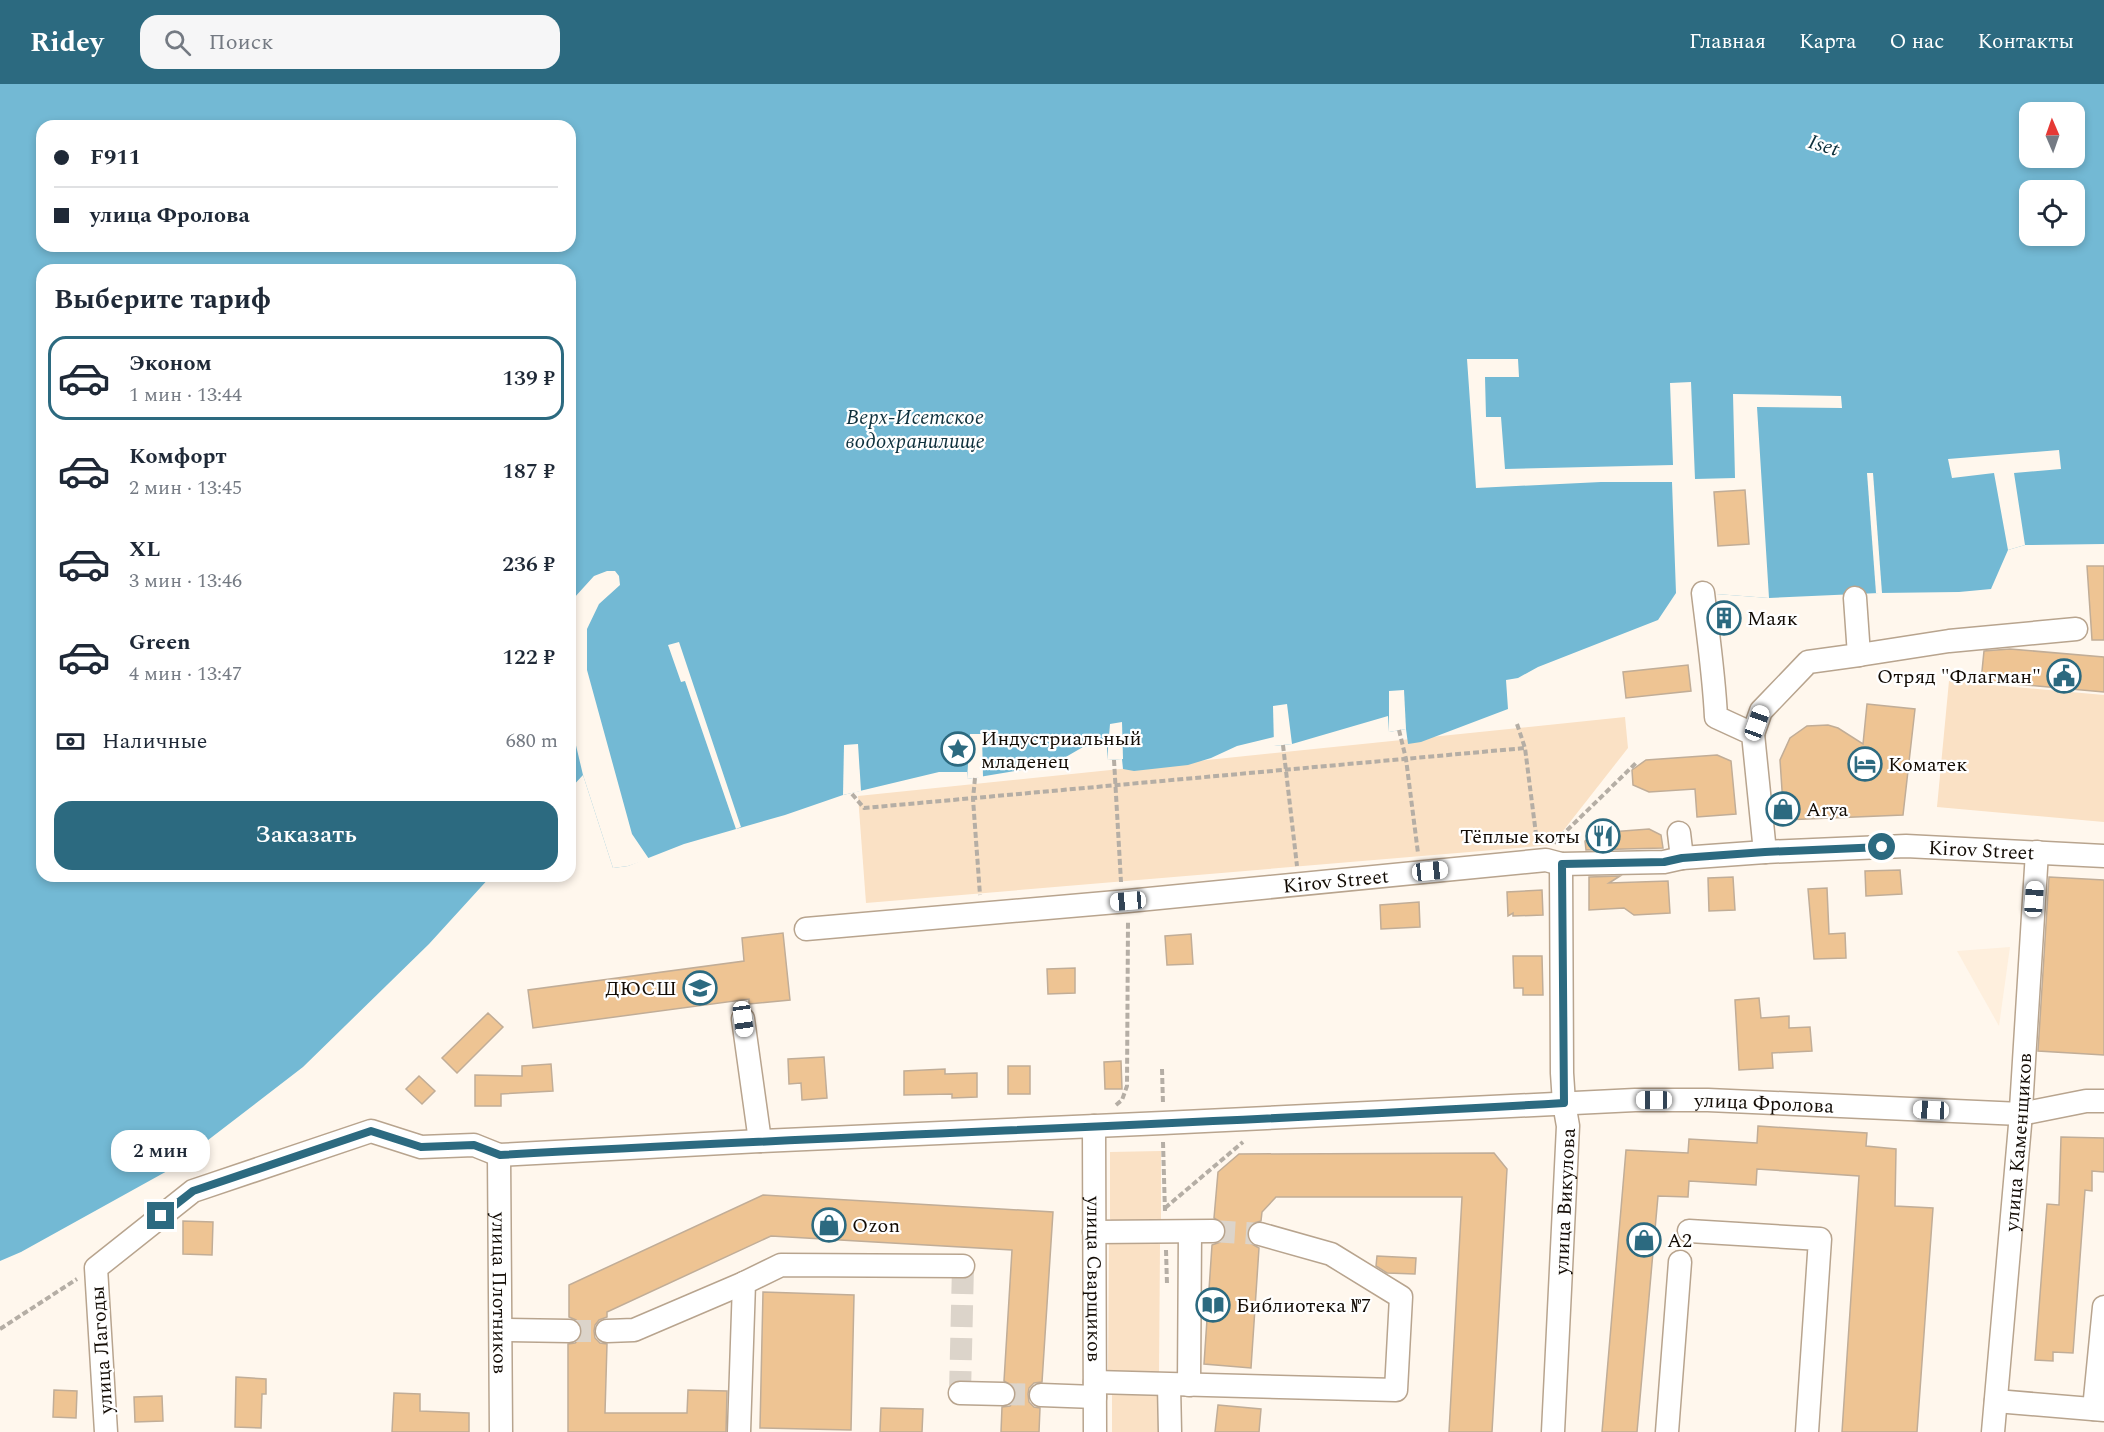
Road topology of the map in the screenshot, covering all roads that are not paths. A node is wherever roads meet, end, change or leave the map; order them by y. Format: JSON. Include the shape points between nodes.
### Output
{"nodes":[{"id":1,"x":1702,"y":593,"type":"dead end"},
{"id":2,"x":1855,"y":598,"type":"dead end"},
{"id":3,"x":2076,"y":629,"type":"dead end"},
{"id":4,"x":1859,"y":655,"type":"junction"},
{"id":5,"x":1753,"y":734,"type":"junction"},
{"id":6,"x":1679,"y":833,"type":"dead end"},
{"id":7,"x":1765,"y":852,"type":"junction"},
{"id":8,"x":2037,"y":852,"type":"junction"},
{"id":9,"x":1557,"y":854,"type":"junction"},
{"id":10,"x":2104,"y":856,"type":"edge"},
{"id":11,"x":1682,"y":858,"type":"junction"},
{"id":12,"x":806,"y":929,"type":"dead end"},
{"id":13,"x":743,"y":1019,"type":"dead end"},
{"id":14,"x":2104,"y":1101,"type":"edge"},
{"id":15,"x":1564,"y":1103,"type":"junction"},
{"id":16,"x":2021,"y":1114,"type":"junction"},
{"id":17,"x":1094,"y":1126,"type":"junction"},
{"id":18,"x":760,"y":1141,"type":"junction"},
{"id":19,"x":500,"y":1155,"type":"junction"},
{"id":20,"x":1214,"y":1231,"type":"tunnel mouth"},
{"id":21,"x":1689,"y":1231,"type":"dead end"},
{"id":22,"x":1095,"y":1232,"type":"junction"},
{"id":23,"x":1190,"y":1232,"type":"junction"},
{"id":24,"x":1260,"y":1234,"type":"tunnel mouth"},
{"id":25,"x":1680,"y":1262,"type":"dead end"},
{"id":26,"x":963,"y":1266,"type":"dead end"},
{"id":27,"x":96,"y":1268,"type":"joint"},
{"id":28,"x":744,"y":1283,"type":"junction"},
{"id":29,"x":2104,"y":1307,"type":"edge"},
{"id":30,"x":501,"y":1330,"type":"junction"},
{"id":31,"x":568,"y":1331,"type":"tunnel mouth"},
{"id":32,"x":607,"y":1331,"type":"tunnel mouth"},
{"id":33,"x":2100,"y":1377,"type":"edge"},
{"id":34,"x":1179,"y":1385,"type":"junction"},
{"id":35,"x":1095,"y":1390,"type":"junction"},
{"id":36,"x":960,"y":1393,"type":"dead end"},
{"id":37,"x":1003,"y":1394,"type":"tunnel mouth"},
{"id":38,"x":1041,"y":1395,"type":"tunnel mouth"},
{"id":39,"x":1996,"y":1401,"type":"junction"},
{"id":40,"x":2099,"y":1410,"type":"edge"},
{"id":41,"x":106,"y":1432,"type":"edge"},
{"id":42,"x":501,"y":1432,"type":"edge"},
{"id":43,"x":739,"y":1432,"type":"edge"},
{"id":44,"x":1095,"y":1432,"type":"edge"},
{"id":45,"x":1170,"y":1432,"type":"edge"},
{"id":46,"x":1553,"y":1432,"type":"edge"},
{"id":47,"x":1666,"y":1432,"type":"edge"},
{"id":48,"x":1807,"y":1432,"type":"edge"},
{"id":49,"x":1993,"y":1432,"type":"edge"}],
"edges":[{"from":1,"to":5,"type":"street","via":[[1714,667],[1716,717]]},
{"from":2,"to":4,"type":"street"},
{"from":3,"to":4,"type":"street","via":[[1949,641]]},
{"from":4,"to":5,"type":"street","via":[[1808,662],[1761,711]]},
{"from":5,"to":7,"type":"street"},
{"from":6,"to":11,"type":"street"},
{"from":7,"to":8,"type":"street","name":"Kirov Street","via":[[1906,846]]},
{"from":7,"to":11,"type":"street","name":"Kirov Street"},
{"from":8,"to":10,"type":"street","name":"Kirov Street"},
{"from":8,"to":16,"type":"street","name":"улица Каменщиков"},
{"from":9,"to":11,"type":"street","name":"Kirov Street","via":[[1664,862]]},
{"from":9,"to":12,"type":"street","name":"Kirov Street","via":[[1546,860],[1125,895]]},
{"from":9,"to":15,"type":"street","name":"улица Викулова"},
{"from":13,"to":18,"type":"street"},
{"from":14,"to":16,"type":"street","name":"улица Фролова"},
{"from":15,"to":16,"type":"street","name":"улица Фролова","via":[[1708,1100]]},
{"from":15,"to":17,"type":"street","name":"улица Фролова"},
{"from":15,"to":46,"type":"street","name":"улица Викулова","via":[[1568,1126]]},
{"from":16,"to":39,"type":"street","name":"улица Каменщиков"},
{"from":17,"to":18,"type":"street","name":"улица Фролова"},
{"from":17,"to":22,"type":"street","name":"улица Сварщиков"},
{"from":18,"to":19,"type":"street","name":"улица Фролова"},
{"from":19,"to":27,"type":"street","name":"улица Фролова","via":[[474,1145],[421,1147],[371,1131],[193,1191]]},
{"from":19,"to":30,"type":"street","name":"улица Плотников"},
{"from":20,"to":23,"type":"street"},
{"from":21,"to":48,"type":"street","via":[[1820,1239]]},
{"from":22,"to":23,"type":"street"},
{"from":22,"to":35,"type":"street","name":"улица Сварщиков"},
{"from":23,"to":34,"type":"street"},
{"from":24,"to":34,"type":"street","via":[[1331,1254],[1401,1297],[1396,1390]]},
{"from":25,"to":47,"type":"street"},
{"from":26,"to":28,"type":"street","via":[[781,1265]]},
{"from":27,"to":41,"type":"street","name":"улица Лагоды"},
{"from":28,"to":32,"type":"street","via":[[634,1330]]},
{"from":28,"to":43,"type":"street"},
{"from":29,"to":33,"type":"street"},
{"from":30,"to":31,"type":"street"},
{"from":30,"to":42,"type":"street","name":"улица Плотников"},
{"from":33,"to":40,"type":"street"},
{"from":34,"to":35,"type":"street"},
{"from":34,"to":45,"type":"street"},
{"from":35,"to":38,"type":"street"},
{"from":35,"to":44,"type":"street","name":"улица Сварщиков"},
{"from":36,"to":37,"type":"street"},
{"from":39,"to":40,"type":"street"},
{"from":39,"to":49,"type":"street","name":"улица Каменщиков"}]}
